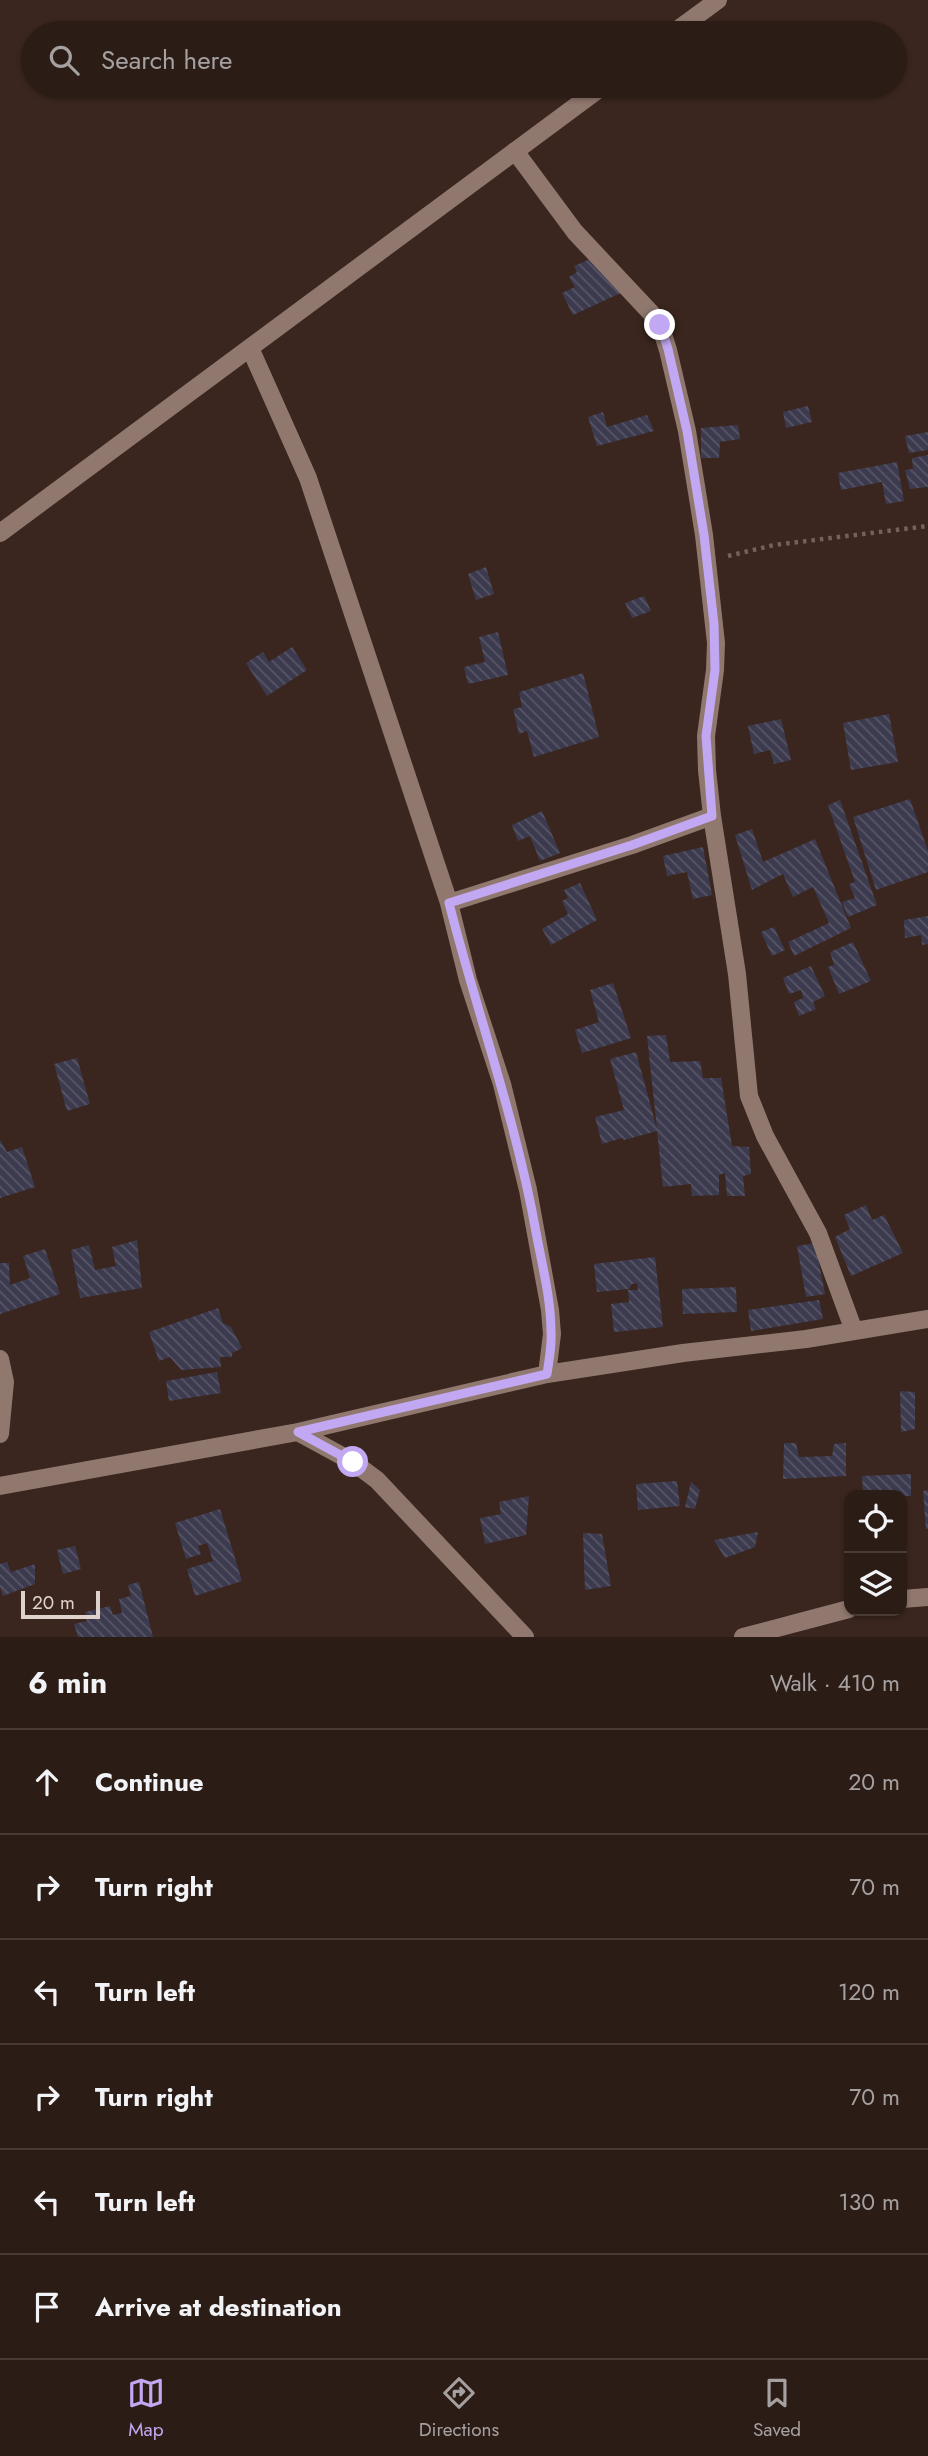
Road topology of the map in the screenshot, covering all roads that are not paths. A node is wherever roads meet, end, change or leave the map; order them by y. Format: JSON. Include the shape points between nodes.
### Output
{"nodes":[{"id":1,"x":718,"y":0,"type":"edge"},
{"id":2,"x":689,"y":21,"type":"edge"},
{"id":3,"x":587,"y":98,"type":"edge"},
{"id":4,"x":514,"y":151,"type":"junction"},
{"id":5,"x":250,"y":348,"type":"junction"},
{"id":6,"x":0,"y":533,"type":"edge"},
{"id":7,"x":712,"y":816,"type":"junction"},
{"id":8,"x":449,"y":903,"type":"junction"},
{"id":9,"x":928,"y":1319,"type":"edge"},
{"id":10,"x":854,"y":1331,"type":"junction"},
{"id":11,"x":0,"y":1359,"type":"edge"},
{"id":12,"x":547,"y":1374,"type":"junction"},
{"id":13,"x":298,"y":1432,"type":"junction"},
{"id":14,"x":0,"y":1434,"type":"edge"},
{"id":15,"x":0,"y":1486,"type":"edge"},
{"id":16,"x":928,"y":1597,"type":"edge"},
{"id":17,"x":907,"y":1599,"type":"edge"},
{"id":18,"x":844,"y":1610,"type":"edge"},
{"id":19,"x":525,"y":1637,"type":"edge"},
{"id":20,"x":743,"y":1637,"type":"edge"}],
"edges":[{"from":1,"to":2,"type":"street"},
{"from":3,"to":4,"type":"street"},
{"from":4,"to":5,"type":"street"},
{"from":4,"to":7,"type":"street","via":[[575,232],[660,325],[668,349],[687,431],[716,643],[706,736]]},
{"from":5,"to":6,"type":"street"},
{"from":5,"to":8,"type":"street","via":[[307,478]]},
{"from":7,"to":8,"type":"street"},
{"from":7,"to":10,"type":"street","via":[[737,974],[749,1096],[765,1136],[818,1233]]},
{"from":8,"to":12,"type":"street","via":[[528,1190],[550,1310]]},
{"from":9,"to":10,"type":"street"},
{"from":10,"to":12,"type":"street"},
{"from":11,"to":14,"type":"street","via":[[5,1382]]},
{"from":12,"to":13,"type":"street"},
{"from":13,"to":15,"type":"street"},
{"from":13,"to":19,"type":"street","via":[[377,1479]]},
{"from":16,"to":17,"type":"street"},
{"from":18,"to":20,"type":"street"}]}
